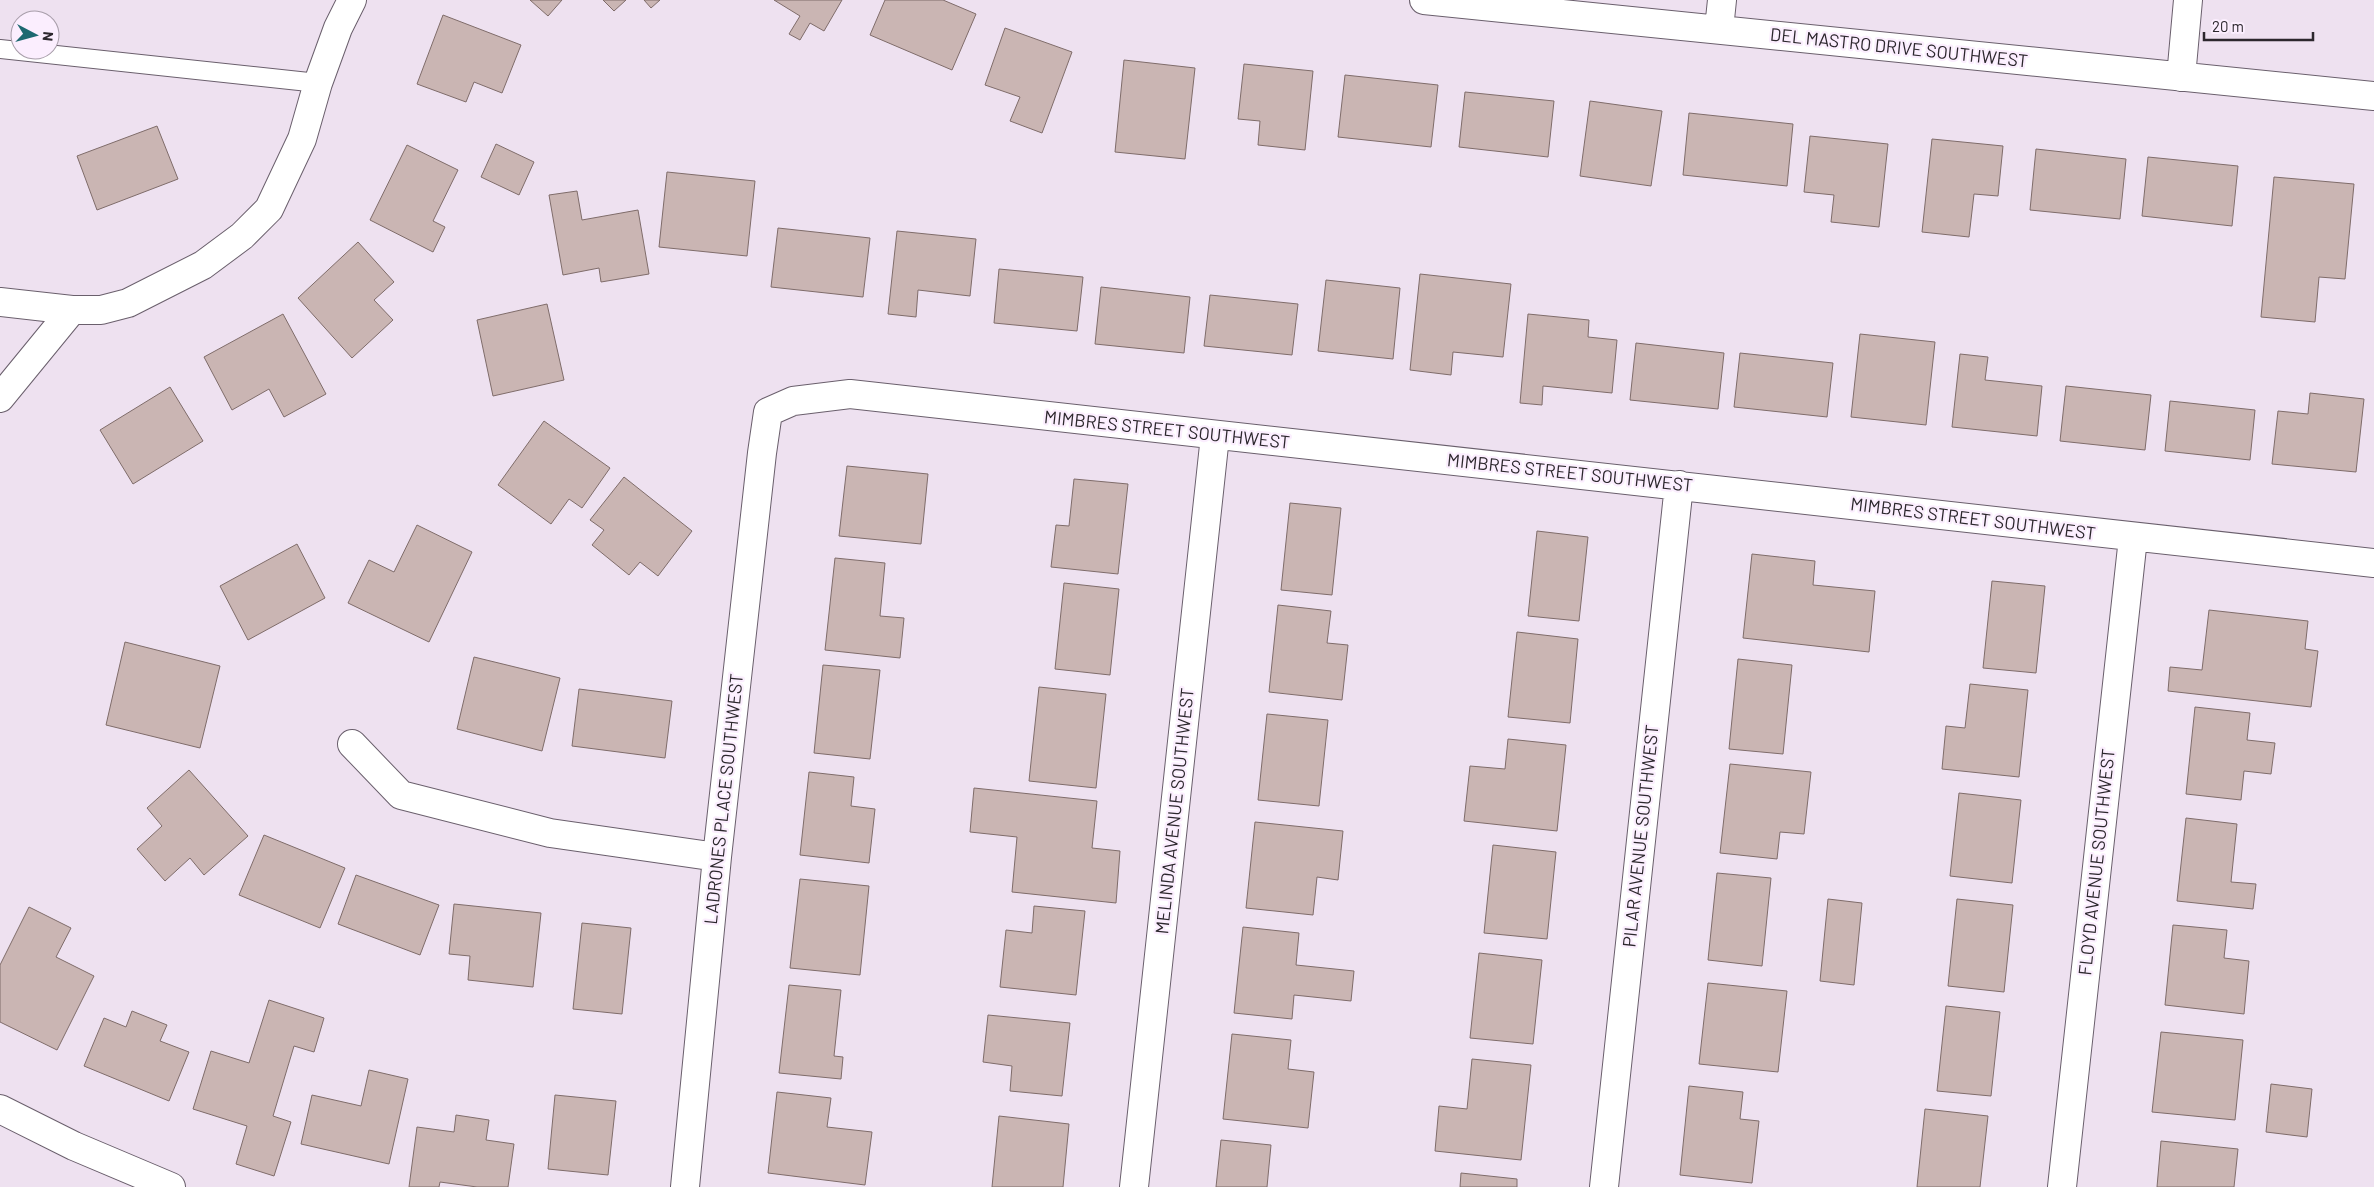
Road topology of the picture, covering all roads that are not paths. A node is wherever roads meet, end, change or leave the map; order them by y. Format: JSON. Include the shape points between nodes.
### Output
{"nodes":[{"id":1,"x":352,"y":0,"type":"edge"},
{"id":2,"x":1424,"y":0,"type":"edge"},
{"id":3,"x":1722,"y":0,"type":"edge"},
{"id":4,"x":2188,"y":0,"type":"edge"},
{"id":5,"x":1719,"y":29,"type":"junction"},
{"id":6,"x":0,"y":48,"type":"edge"},
{"id":7,"x":2181,"y":77,"type":"junction"},
{"id":8,"x":318,"y":83,"type":"junction"},
{"id":9,"x":2374,"y":96,"type":"edge"},
{"id":10,"x":0,"y":302,"type":"edge"},
{"id":11,"x":72,"y":310,"type":"junction"},
{"id":12,"x":0,"y":398,"type":"edge"},
{"id":13,"x":768,"y":412,"type":"joint"},
{"id":14,"x":1215,"y":436,"type":"junction"},
{"id":15,"x":1679,"y":485,"type":"junction"},
{"id":16,"x":2133,"y":538,"type":"junction"},
{"id":17,"x":2374,"y":563,"type":"edge"},
{"id":18,"x":352,"y":744,"type":"dead end"},
{"id":19,"x":717,"y":857,"type":"junction"},
{"id":20,"x":0,"y":1109,"type":"edge"},
{"id":21,"x":171,"y":1187,"type":"edge"},
{"id":22,"x":685,"y":1187,"type":"edge"},
{"id":23,"x":1134,"y":1187,"type":"edge"},
{"id":24,"x":1604,"y":1187,"type":"edge"},
{"id":25,"x":2062,"y":1187,"type":"edge"}],
"edges":[{"from":1,"to":8,"type":"street"},
{"from":2,"to":5,"type":"street","name":"DEL MASTRO DRIVE SOUTHWEST"},
{"from":3,"to":5,"type":"street"},
{"from":4,"to":7,"type":"street"},
{"from":5,"to":7,"type":"street","name":"DEL MASTRO DRIVE SOUTHWEST"},
{"from":6,"to":8,"type":"lane"},
{"from":7,"to":9,"type":"street","name":"DEL MASTRO DRIVE SOUTHWEST"},
{"from":8,"to":11,"type":"street","via":[[302,139],[269,209],[242,236],[203,265],[128,303],[101,310]]},
{"from":10,"to":11,"type":"street"},
{"from":11,"to":12,"type":"street"},
{"from":13,"to":14,"type":"street","name":"MIMBRES STREET SOUTHWEST","via":[[793,402],[850,394]]},
{"from":13,"to":19,"type":"street","name":"LADRONES PLACE SOUTHWEST"},
{"from":14,"to":15,"type":"street","name":"MIMBRES STREET SOUTHWEST"},
{"from":14,"to":23,"type":"street","name":"MELINDA AVENUE SOUTHWEST"},
{"from":15,"to":16,"type":"street","name":"MIMBRES STREET SOUTHWEST"},
{"from":15,"to":24,"type":"street","name":"PILAR AVENUE SOUTHWEST"},
{"from":16,"to":17,"type":"street","name":"MIMBRES STREET SOUTHWEST"},
{"from":16,"to":25,"type":"street","name":"FLOYD AVENUE SOUTHWEST"},
{"from":18,"to":19,"type":"street","via":[[401,795],[550,833]]},
{"from":19,"to":22,"type":"street","name":"LADRONES PLACE SOUTHWEST"},
{"from":20,"to":21,"type":"street","via":[[74,1146]]}]}
